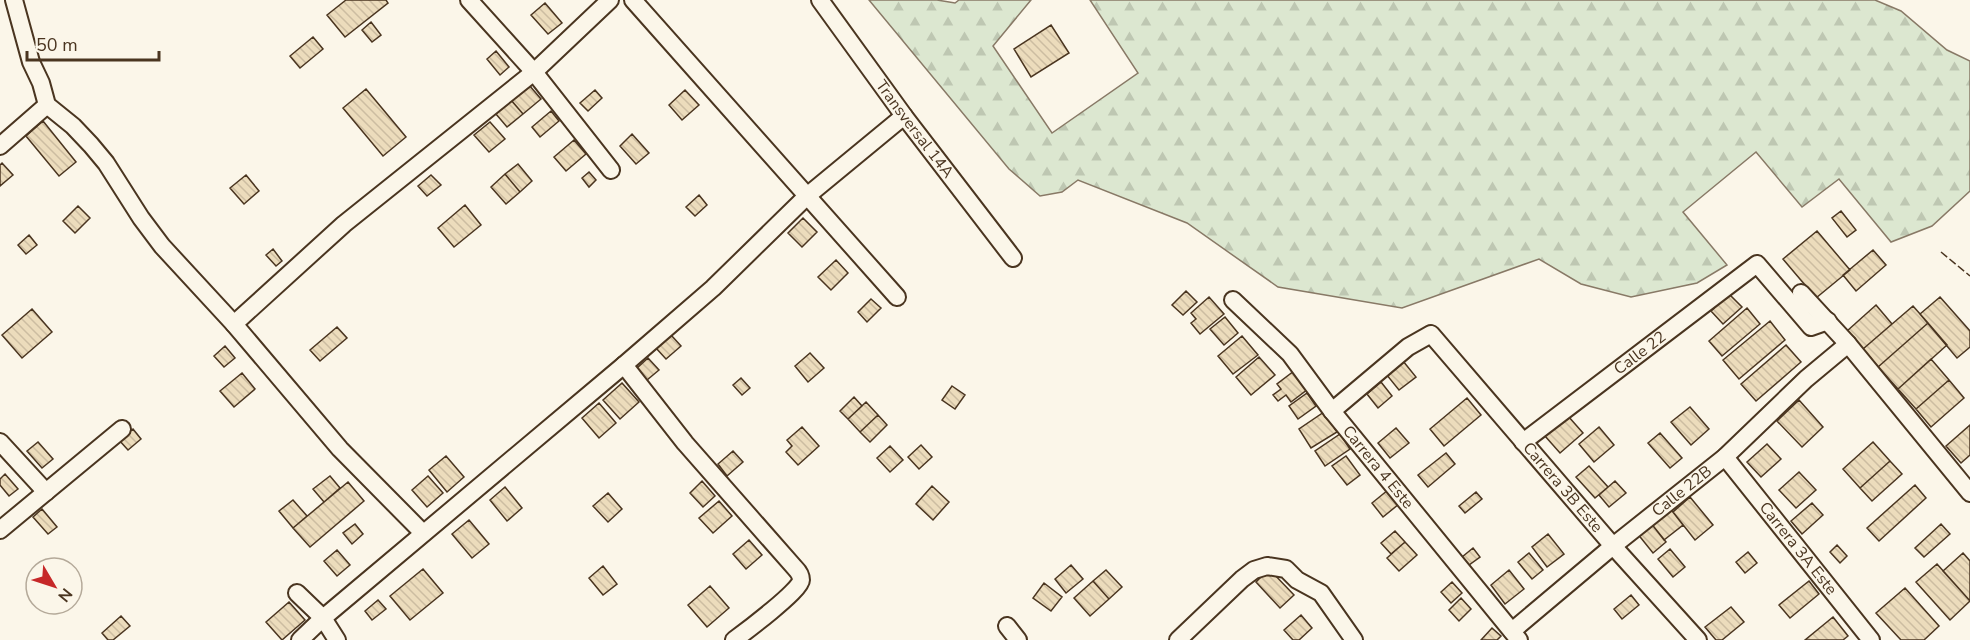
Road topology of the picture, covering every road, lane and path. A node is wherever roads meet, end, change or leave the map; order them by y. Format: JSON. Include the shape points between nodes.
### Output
{"nodes":[{"id":1,"x":14,"y":0,"type":"edge"},
{"id":2,"x":469,"y":0,"type":"edge"},
{"id":3,"x":610,"y":0,"type":"edge"},
{"id":4,"x":633,"y":0,"type":"edge"},
{"id":5,"x":820,"y":0,"type":"edge"},
{"id":6,"x":534,"y":72,"type":"junction"},
{"id":7,"x":47,"y":105,"type":"junction"},
{"id":8,"x":904,"y":116,"type":"junction"},
{"id":9,"x":0,"y":146,"type":"edge"},
{"id":10,"x":611,"y":170,"type":"dead end"},
{"id":11,"x":807,"y":196,"type":"junction"},
{"id":12,"x":1013,"y":258,"type":"dead end"},
{"id":13,"x":1801,"y":293,"type":"dead end"},
{"id":14,"x":897,"y":297,"type":"dead end"},
{"id":15,"x":1233,"y":300,"type":"dead end"},
{"id":16,"x":1828,"y":321,"type":"junction"},
{"id":17,"x":234,"y":324,"type":"junction"},
{"id":18,"x":1848,"y":344,"type":"junction"},
{"id":19,"x":624,"y":365,"type":"junction"},
{"id":20,"x":1332,"y":411,"type":"junction"},
{"id":21,"x":122,"y":429,"type":"dead end"},
{"id":22,"x":0,"y":442,"type":"edge"},
{"id":23,"x":1523,"y":442,"type":"junction"},
{"id":24,"x":1725,"y":457,"type":"junction"},
{"id":25,"x":46,"y":492,"type":"junction"},
{"id":26,"x":1970,"y":493,"type":"edge"},
{"id":27,"x":0,"y":530,"type":"edge"},
{"id":28,"x":423,"y":533,"type":"junction"},
{"id":29,"x":1613,"y":546,"type":"junction"},
{"id":30,"x":297,"y":593,"type":"dead end"},
{"id":31,"x":322,"y":618,"type":"junction"},
{"id":32,"x":1007,"y":626,"type":"dead end"},
{"id":33,"x":1515,"y":636,"type":"edge"},
{"id":34,"x":300,"y":640,"type":"edge"},
{"id":35,"x":337,"y":640,"type":"edge"},
{"id":36,"x":735,"y":640,"type":"edge"},
{"id":37,"x":1018,"y":640,"type":"edge"},
{"id":38,"x":1178,"y":640,"type":"edge"},
{"id":39,"x":1354,"y":640,"type":"edge"},
{"id":40,"x":1698,"y":640,"type":"edge"},
{"id":41,"x":1871,"y":640,"type":"edge"}],
"edges":[{"from":1,"to":7,"type":"street"},
{"from":2,"to":6,"type":"street"},
{"from":3,"to":6,"type":"street"},
{"from":4,"to":11,"type":"street"},
{"from":5,"to":8,"type":"street","name":"Transversal 14A"},
{"from":6,"to":10,"type":"street"},
{"from":6,"to":17,"type":"street","via":[[345,224]]},
{"from":7,"to":9,"type":"street"},
{"from":7,"to":17,"type":"street","via":[[91,145],[154,236]]},
{"from":8,"to":11,"type":"street"},
{"from":8,"to":12,"type":"street","name":"Transversal 14A"},
{"from":11,"to":14,"type":"street"},
{"from":11,"to":19,"type":"street","via":[[713,288]]},
{"from":13,"to":16,"type":"street"},
{"from":15,"to":20,"type":"street","name":"Carrera 4 Este","via":[[1290,354]]},
{"from":16,"to":18,"type":"street"},
{"from":16,"to":23,"type":"street","name":"Calle 22","via":[[1811,327],[1757,264]]},
{"from":17,"to":28,"type":"street","via":[[340,449]]},
{"from":18,"to":24,"type":"street","name":"Calle 22B"},
{"from":18,"to":26,"type":"street"},
{"from":19,"to":28,"type":"street"},
{"from":19,"to":36,"type":"street","via":[[685,443],[801,577],[793,593]]},
{"from":20,"to":23,"type":"street","name":"Carrera 3B Este","via":[[1407,347],[1431,334]]},
{"from":20,"to":33,"type":"street","name":"Carrera 4 Este"},
{"from":21,"to":25,"type":"street"},
{"from":22,"to":25,"type":"street"},
{"from":23,"to":29,"type":"street","name":"Carrera 3B Este"},
{"from":24,"to":29,"type":"street","name":"Calle 22B"},
{"from":24,"to":41,"type":"street","name":"Carrera 3A Este"},
{"from":25,"to":27,"type":"street"},
{"from":28,"to":31,"type":"street"},
{"from":29,"to":33,"type":"street","name":"Calle 22B"},
{"from":29,"to":40,"type":"street","name":"Carrera 3B Este"},
{"from":30,"to":31,"type":"street"},
{"from":31,"to":34,"type":"street"},
{"from":31,"to":35,"type":"street"},
{"from":32,"to":37,"type":"street"},
{"from":38,"to":39,"type":"street","via":[[1242,579],[1267,566],[1286,569],[1321,593]]}]}
